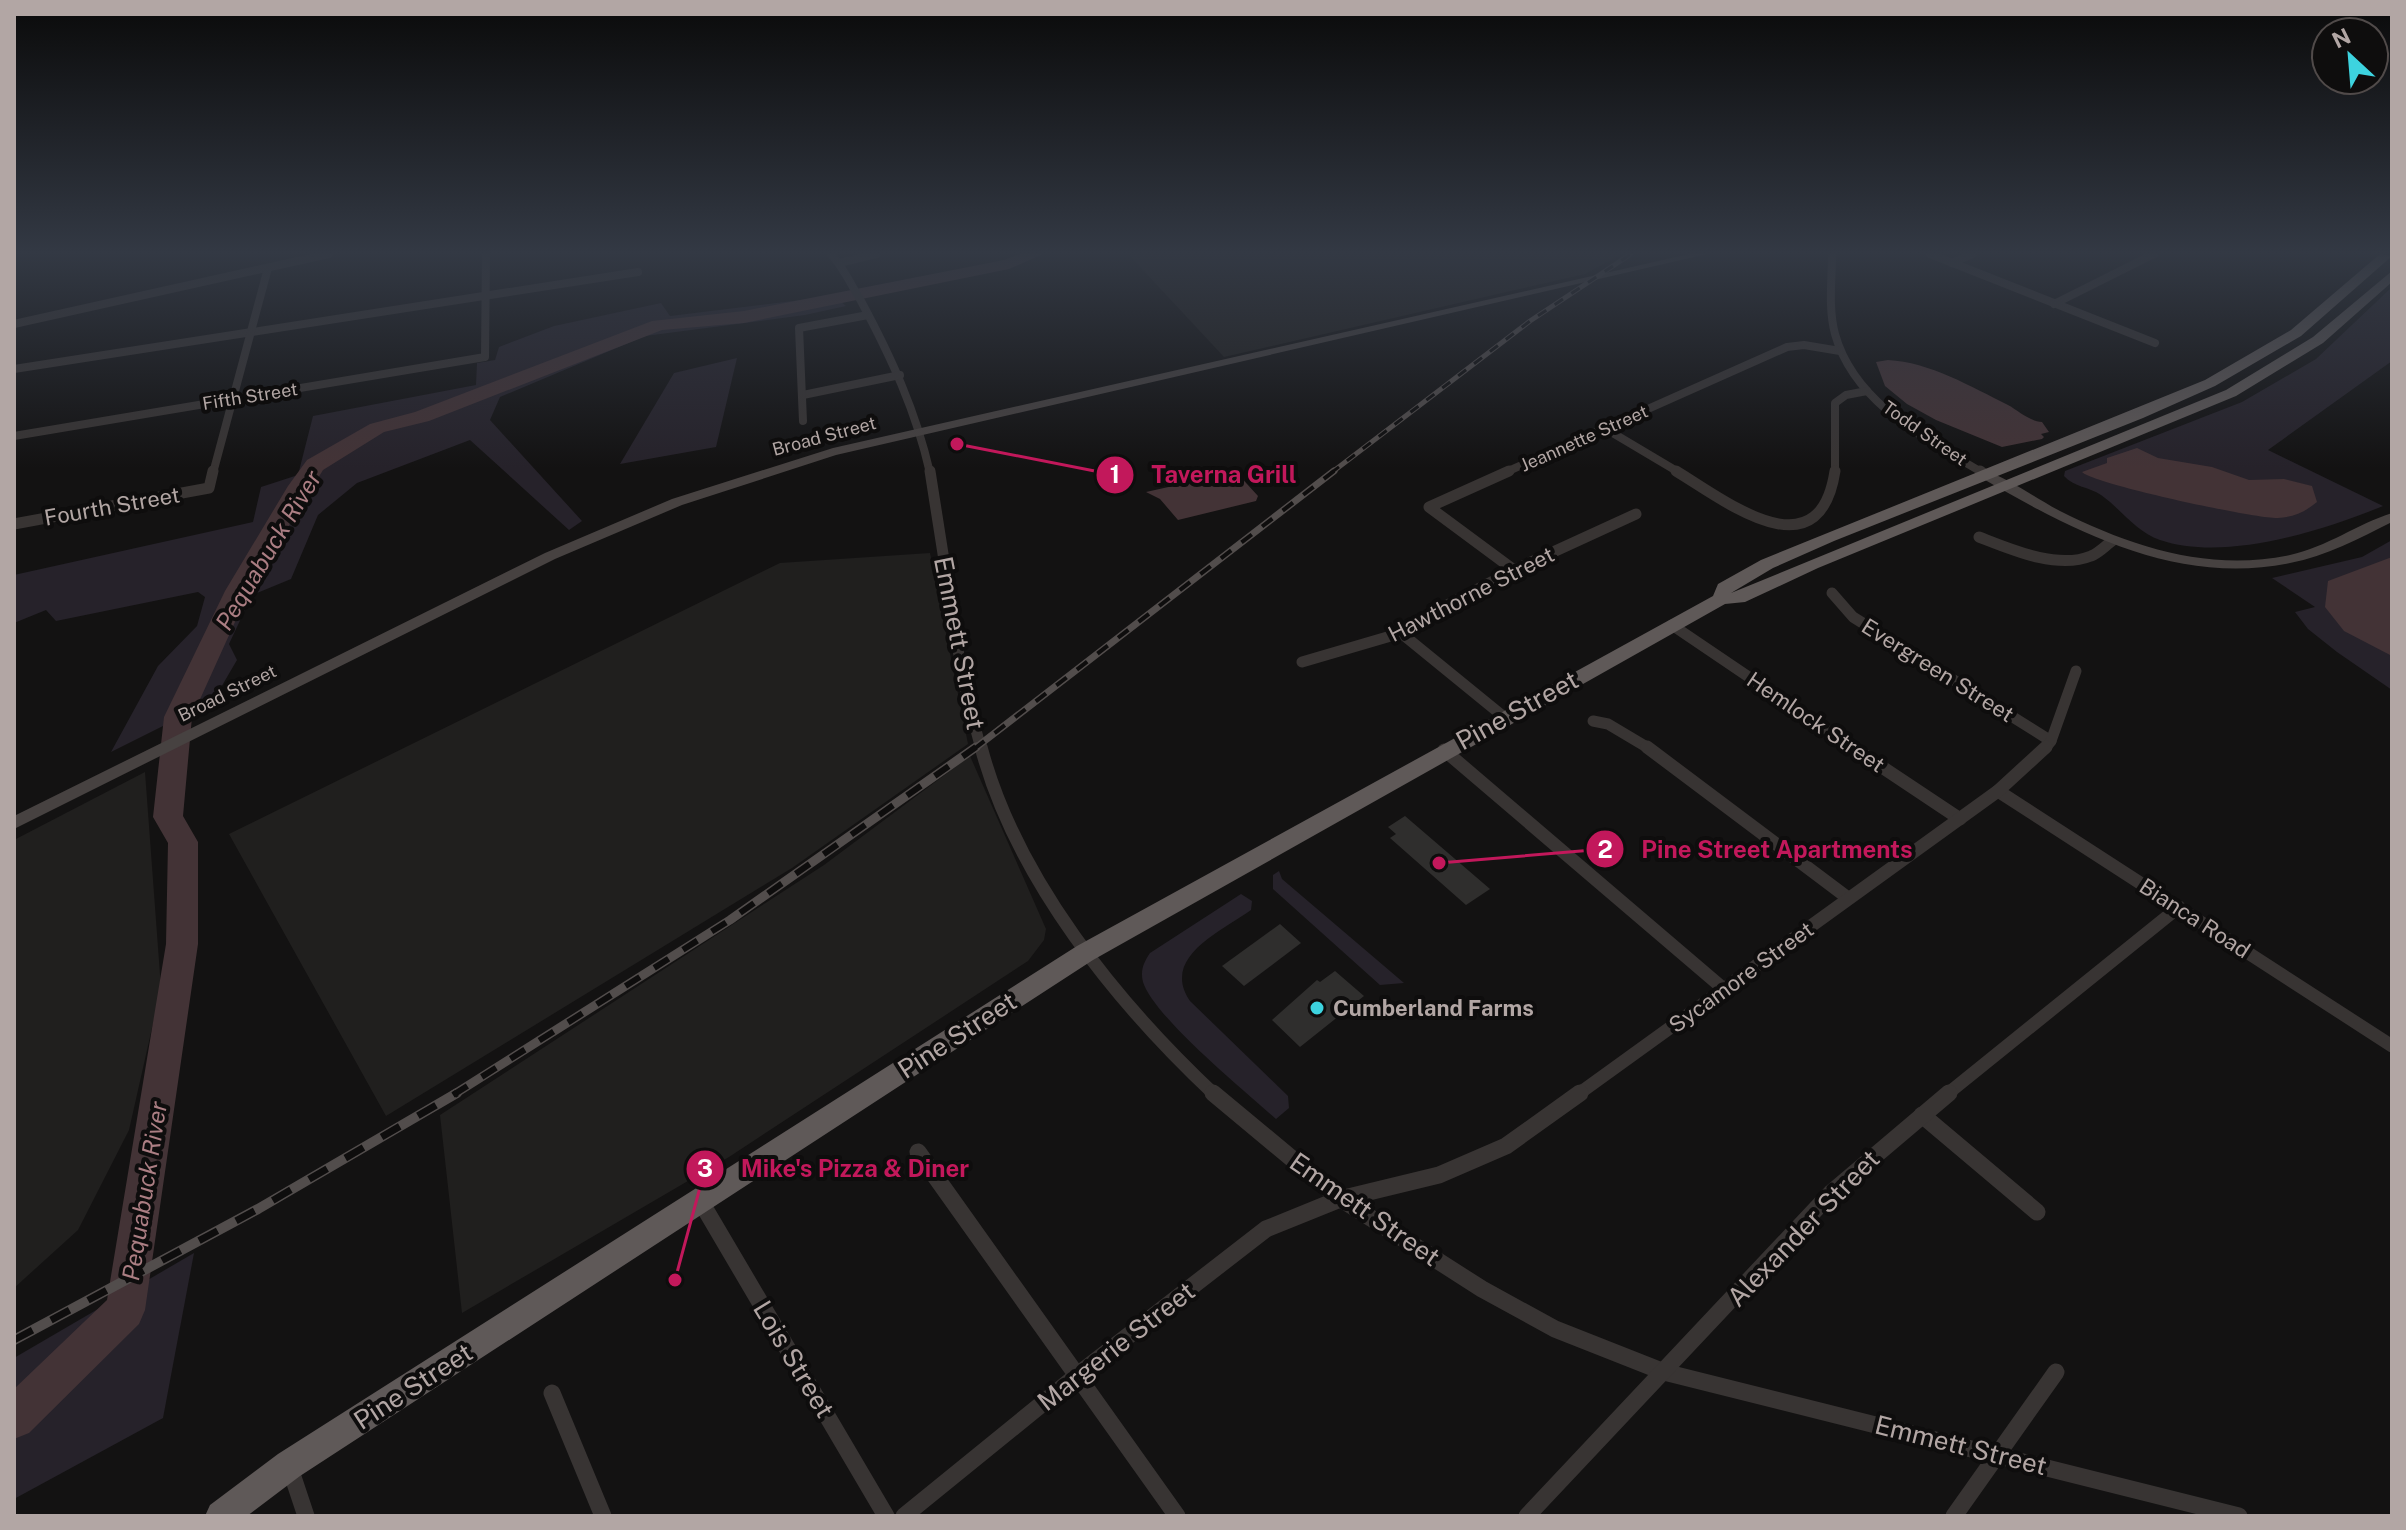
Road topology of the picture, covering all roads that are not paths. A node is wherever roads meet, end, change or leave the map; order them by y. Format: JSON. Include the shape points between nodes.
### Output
{"nodes":[{"id":1,"x":251,"y":325,"type":"edge"},
{"id":2,"x":297,"y":325,"type":"edge"},
{"id":3,"x":485,"y":325,"type":"edge"},
{"id":4,"x":813,"y":325,"type":"edge"},
{"id":5,"x":874,"y":325,"type":"edge"},
{"id":6,"x":1388,"y":325,"type":"edge"},
{"id":7,"x":1834,"y":325,"type":"edge"},
{"id":8,"x":2109,"y":325,"type":"edge"},
{"id":9,"x":2305,"y":325,"type":"edge"},
{"id":10,"x":2335,"y":325,"type":"edge"},
{"id":11,"x":249,"y":333,"type":"junction"},
{"id":12,"x":2155,"y":343,"type":"dead end"},
{"id":13,"x":1840,"y":351,"type":"junction"},
{"id":14,"x":14,"y":369,"type":"edge"},
{"id":15,"x":900,"y":375,"type":"junction"},
{"id":16,"x":1867,"y":391,"type":"junction"},
{"id":17,"x":803,"y":395,"type":"junction"},
{"id":18,"x":233,"y":399,"type":"junction"},
{"id":19,"x":803,"y":421,"type":"dead end"},
{"id":20,"x":1606,"y":429,"type":"junction"},
{"id":21,"x":919,"y":432,"type":"junction"},
{"id":22,"x":14,"y":436,"type":"edge"},
{"id":23,"x":1984,"y":474,"type":"junction"},
{"id":24,"x":2005,"y":486,"type":"junction"},
{"id":25,"x":1636,"y":514,"type":"dead end"},
{"id":26,"x":2392,"y":517,"type":"edge"},
{"id":27,"x":14,"y":524,"type":"edge"},
{"id":28,"x":1979,"y":537,"type":"dead end"},
{"id":29,"x":2112,"y":541,"type":"junction"},
{"id":30,"x":1514,"y":570,"type":"junction"},
{"id":31,"x":1832,"y":593,"type":"dead end"},
{"id":32,"x":1721,"y":599,"type":"junction"},
{"id":33,"x":1672,"y":625,"type":"junction"},
{"id":34,"x":1401,"y":633,"type":"junction"},
{"id":35,"x":1302,"y":662,"type":"dead end"},
{"id":36,"x":2076,"y":671,"type":"dead end"},
{"id":37,"x":1504,"y":717,"type":"junction"},
{"id":38,"x":1593,"y":721,"type":"dead end"},
{"id":39,"x":2051,"y":741,"type":"junction"},
{"id":40,"x":1444,"y":750,"type":"junction"},
{"id":41,"x":1998,"y":791,"type":"junction"},
{"id":42,"x":1960,"y":819,"type":"junction"},
{"id":43,"x":14,"y":823,"type":"edge"},
{"id":44,"x":1848,"y":898,"type":"junction"},
{"id":45,"x":2179,"y":907,"type":"junction"},
{"id":46,"x":1085,"y":953,"type":"junction"},
{"id":47,"x":1725,"y":990,"type":"junction"},
{"id":48,"x":2392,"y":1046,"type":"edge"},
{"id":49,"x":1922,"y":1115,"type":"junction"},
{"id":50,"x":918,"y":1152,"type":"dead end"},
{"id":51,"x":1340,"y":1199,"type":"junction"},
{"id":52,"x":701,"y":1202,"type":"junction"},
{"id":53,"x":2037,"y":1212,"type":"dead end"},
{"id":54,"x":1664,"y":1372,"type":"junction"},
{"id":55,"x":2056,"y":1372,"type":"dead end"},
{"id":56,"x":1075,"y":1377,"type":"junction"},
{"id":57,"x":552,"y":1393,"type":"dead end"},
{"id":58,"x":2001,"y":1454,"type":"junction"},
{"id":59,"x":289,"y":1465,"type":"junction"},
{"id":60,"x":221,"y":1516,"type":"edge"},
{"id":61,"x":306,"y":1516,"type":"edge"},
{"id":62,"x":603,"y":1516,"type":"edge"},
{"id":63,"x":886,"y":1516,"type":"edge"},
{"id":64,"x":904,"y":1516,"type":"edge"},
{"id":65,"x":1177,"y":1516,"type":"edge"},
{"id":66,"x":1527,"y":1516,"type":"edge"},
{"id":67,"x":1954,"y":1516,"type":"edge"},
{"id":68,"x":2239,"y":1516,"type":"edge"}],
"edges":[{"from":1,"to":11,"type":"street"},
{"from":2,"to":11,"type":"street"},
{"from":3,"to":18,"type":"street","name":"Fifth Street","via":[[485,357]]},
{"from":4,"to":17,"type":"street","via":[[799,328]]},
{"from":5,"to":15,"type":"street","name":"Emmett Street"},
{"from":6,"to":21,"type":"main road","name":"Broad Street"},
{"from":7,"to":13,"type":"street","name":"Todd Street"},
{"from":8,"to":12,"type":"street"},
{"from":9,"to":23,"type":"highway","name":"Pine Street","via":[[2242,367],[2175,399]]},
{"from":10,"to":24,"type":"highway","name":"Pine Street","via":[[2264,375],[2194,410]]},
{"from":11,"to":14,"type":"street"},
{"from":11,"to":18,"type":"street"},
{"from":13,"to":16,"type":"street","name":"Todd Street"},
{"from":13,"to":20,"type":"street","name":"Jeannette Street","via":[[1787,347]]},
{"from":15,"to":17,"type":"street"},
{"from":15,"to":21,"type":"street","name":"Emmett Street"},
{"from":16,"to":20,"type":"street","name":"Todd Street","via":[[1835,403],[1834,482],[1827,502],[1809,519],[1791,526],[1757,520]]},
{"from":16,"to":23,"type":"street","name":"Todd Street","via":[[1917,432]]},
{"from":17,"to":19,"type":"street"},
{"from":18,"to":22,"type":"street","name":"Fifth Street"},
{"from":18,"to":27,"type":"street","name":"Fourth Street","via":[[209,488]]},
{"from":20,"to":30,"type":"street","name":"Jeannette Street","via":[[1429,507]]},
{"from":21,"to":43,"type":"main road","name":"Broad Street","via":[[764,472],[640,517],[550,556]]},
{"from":21,"to":46,"type":"street","name":"Emmett Street","via":[[963,682],[984,757],[1016,841]]},
{"from":23,"to":24,"type":"main road"},
{"from":23,"to":32,"type":"highway","name":"Pine Street","via":[[1767,564],[1724,588]]},
{"from":24,"to":29,"type":"main road"},
{"from":24,"to":32,"type":"highway","name":"Pine Street","via":[[1739,598]]},
{"from":25,"to":30,"type":"street","name":"Hawthorne Street"},
{"from":26,"to":29,"type":"main road","via":[[2290,559],[2232,566],[2171,558]]},
{"from":28,"to":29,"type":"street","via":[[2017,552],[2063,558],[2089,557]]},
{"from":30,"to":34,"type":"street","name":"Hawthorne Street"},
{"from":31,"to":39,"type":"street","name":"Evergreen Street","via":[[1853,617]]},
{"from":32,"to":33,"type":"highway","name":"Pine Street"},
{"from":33,"to":37,"type":"highway","name":"Pine Street"},
{"from":33,"to":42,"type":"street","name":"Hemlock Street"},
{"from":34,"to":35,"type":"street","name":"Hawthorne Street"},
{"from":34,"to":37,"type":"street"},
{"from":36,"to":39,"type":"street","name":"Sycamore Street"},
{"from":37,"to":40,"type":"highway","name":"Pine Street"},
{"from":38,"to":44,"type":"street","via":[[1637,739]]},
{"from":39,"to":41,"type":"street","name":"Sycamore Street"},
{"from":40,"to":46,"type":"highway","name":"Pine Street"},
{"from":40,"to":47,"type":"street"},
{"from":41,"to":42,"type":"street","name":"Sycamore Street"},
{"from":41,"to":45,"type":"street","name":"Bianca Road"},
{"from":42,"to":44,"type":"street","name":"Sycamore Street"},
{"from":44,"to":47,"type":"street","name":"Sycamore Street"},
{"from":45,"to":48,"type":"street","name":"Bianca Road"},
{"from":45,"to":49,"type":"street","name":"Alexander Street"},
{"from":46,"to":51,"type":"street","name":"Emmett Street","via":[[1159,1043]]},
{"from":46,"to":52,"type":"highway","name":"Pine Street"},
{"from":47,"to":51,"type":"street","name":"Sycamore Street","via":[[1506,1146],[1439,1175]]},
{"from":49,"to":53,"type":"street"},
{"from":49,"to":54,"type":"street","name":"Alexander Street","via":[[1831,1193]]},
{"from":50,"to":56,"type":"street"},
{"from":51,"to":54,"type":"street","name":"Emmett Street","via":[[1541,1322]]},
{"from":51,"to":56,"type":"street","name":"Margerie Street","via":[[1266,1229]]},
{"from":52,"to":59,"type":"highway","name":"Pine Street"},
{"from":52,"to":63,"type":"street","name":"Lois Street"},
{"from":54,"to":58,"type":"street","name":"Emmett Street"},
{"from":54,"to":66,"type":"street","name":"Alexander Street"},
{"from":55,"to":58,"type":"street"},
{"from":56,"to":64,"type":"street","name":"Margerie Street"},
{"from":56,"to":65,"type":"street"},
{"from":57,"to":62,"type":"street"},
{"from":58,"to":67,"type":"street"},
{"from":58,"to":68,"type":"street","name":"Emmett Street"},
{"from":59,"to":60,"type":"highway","name":"Pine Street"},
{"from":59,"to":61,"type":"street"}]}
